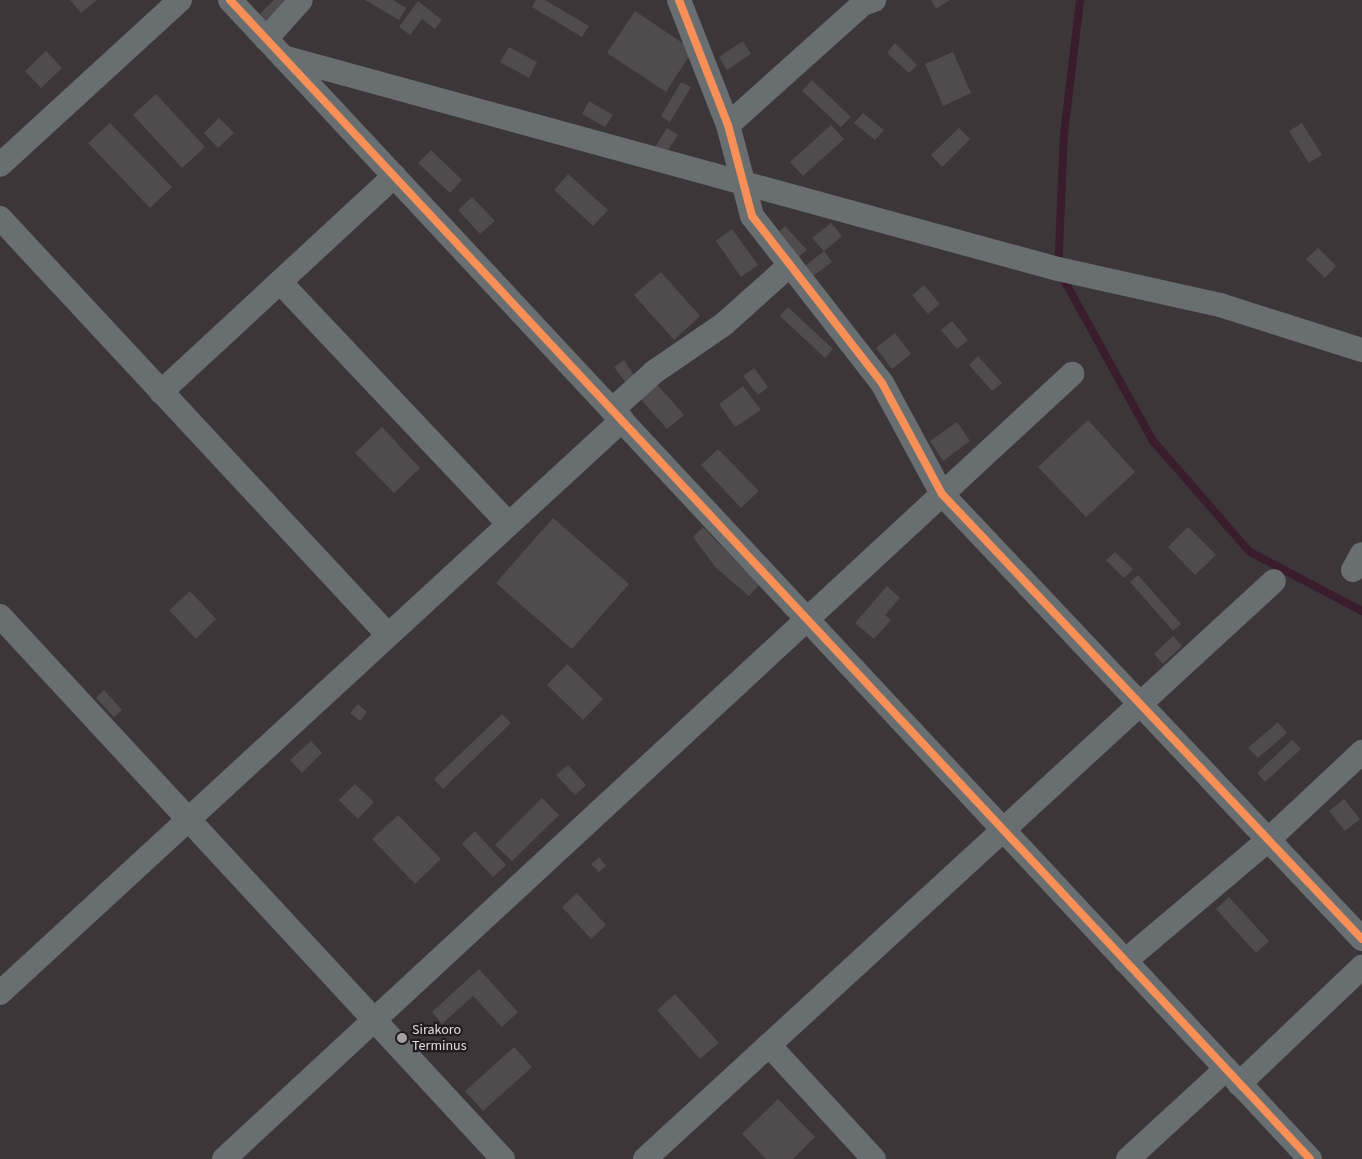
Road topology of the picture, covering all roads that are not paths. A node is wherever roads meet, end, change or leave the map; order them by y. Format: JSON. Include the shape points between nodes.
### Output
{"nodes":[{"id":1,"x":180,"y":0,"type":"edge"},
{"id":2,"x":230,"y":0,"type":"edge"},
{"id":3,"x":301,"y":0,"type":"edge"},
{"id":4,"x":679,"y":0,"type":"edge"},
{"id":5,"x":866,"y":1,"type":"edge"},
{"id":6,"x":266,"y":39,"type":"junction"},
{"id":7,"x":284,"y":57,"type":"junction"},
{"id":8,"x":728,"y":125,"type":"junction"},
{"id":9,"x":0,"y":165,"type":"edge"},
{"id":10,"x":394,"y":176,"type":"junction"},
{"id":11,"x":741,"y":184,"type":"junction"},
{"id":12,"x":0,"y":218,"type":"edge"},
{"id":13,"x":790,"y":265,"type":"junction"},
{"id":14,"x":280,"y":282,"type":"junction"},
{"id":15,"x":1362,"y":350,"type":"edge"},
{"id":16,"x":1072,"y":374,"type":"dead end"},
{"id":17,"x":161,"y":392,"type":"junction"},
{"id":18,"x":617,"y":415,"type":"junction"},
{"id":19,"x":942,"y":494,"type":"junction"},
{"id":20,"x":509,"y":524,"type":"junction"},
{"id":21,"x":1274,"y":580,"type":"dead end"},
{"id":22,"x":0,"y":616,"type":"edge"},
{"id":23,"x":807,"y":620,"type":"junction"},
{"id":24,"x":388,"y":635,"type":"junction"},
{"id":25,"x":1140,"y":704,"type":"junction"},
{"id":26,"x":1362,"y":752,"type":"edge"},
{"id":27,"x":189,"y":820,"type":"junction"},
{"id":28,"x":1003,"y":830,"type":"junction"},
{"id":29,"x":1268,"y":840,"type":"junction"},
{"id":30,"x":1362,"y":939,"type":"edge"},
{"id":31,"x":1126,"y":961,"type":"junction"},
{"id":32,"x":1362,"y":967,"type":"edge"},
{"id":33,"x":0,"y":993,"type":"edge"},
{"id":34,"x":374,"y":1020,"type":"junction"},
{"id":35,"x":770,"y":1045,"type":"junction"},
{"id":36,"x":1232,"y":1076,"type":"junction"},
{"id":37,"x":224,"y":1159,"type":"edge"},
{"id":38,"x":503,"y":1159,"type":"edge"},
{"id":39,"x":645,"y":1159,"type":"edge"},
{"id":40,"x":874,"y":1159,"type":"edge"},
{"id":41,"x":1128,"y":1159,"type":"edge"},
{"id":42,"x":1310,"y":1159,"type":"edge"}],
"edges":[{"from":1,"to":9,"type":"street"},
{"from":2,"to":6,"type":"street"},
{"from":3,"to":6,"type":"street"},
{"from":4,"to":8,"type":"street"},
{"from":5,"to":8,"type":"street"},
{"from":6,"to":7,"type":"street"},
{"from":7,"to":10,"type":"street"},
{"from":7,"to":11,"type":"street"},
{"from":8,"to":11,"type":"street"},
{"from":10,"to":14,"type":"street"},
{"from":10,"to":18,"type":"street"},
{"from":11,"to":13,"type":"street","via":[[752,216]]},
{"from":11,"to":15,"type":"street","via":[[1058,269],[1220,305]]},
{"from":12,"to":17,"type":"street"},
{"from":13,"to":18,"type":"street","via":[[724,324],[654,372]]},
{"from":13,"to":19,"type":"street","via":[[882,382]]},
{"from":14,"to":17,"type":"street"},
{"from":14,"to":20,"type":"street"},
{"from":16,"to":19,"type":"street"},
{"from":17,"to":24,"type":"street"},
{"from":18,"to":20,"type":"street"},
{"from":18,"to":23,"type":"street"},
{"from":19,"to":23,"type":"street"},
{"from":19,"to":25,"type":"street"},
{"from":20,"to":24,"type":"street"},
{"from":21,"to":25,"type":"street"},
{"from":22,"to":27,"type":"street"},
{"from":23,"to":28,"type":"street"},
{"from":23,"to":34,"type":"street"},
{"from":24,"to":27,"type":"street"},
{"from":25,"to":28,"type":"street"},
{"from":25,"to":29,"type":"street"},
{"from":26,"to":29,"type":"street"},
{"from":27,"to":33,"type":"street"},
{"from":27,"to":34,"type":"street"},
{"from":28,"to":31,"type":"street"},
{"from":28,"to":35,"type":"street"},
{"from":29,"to":30,"type":"street"},
{"from":29,"to":31,"type":"street"},
{"from":31,"to":36,"type":"street"},
{"from":32,"to":36,"type":"street"},
{"from":34,"to":37,"type":"street"},
{"from":34,"to":38,"type":"street"},
{"from":35,"to":39,"type":"street"},
{"from":35,"to":40,"type":"street"},
{"from":36,"to":41,"type":"street"},
{"from":36,"to":42,"type":"street"}]}
